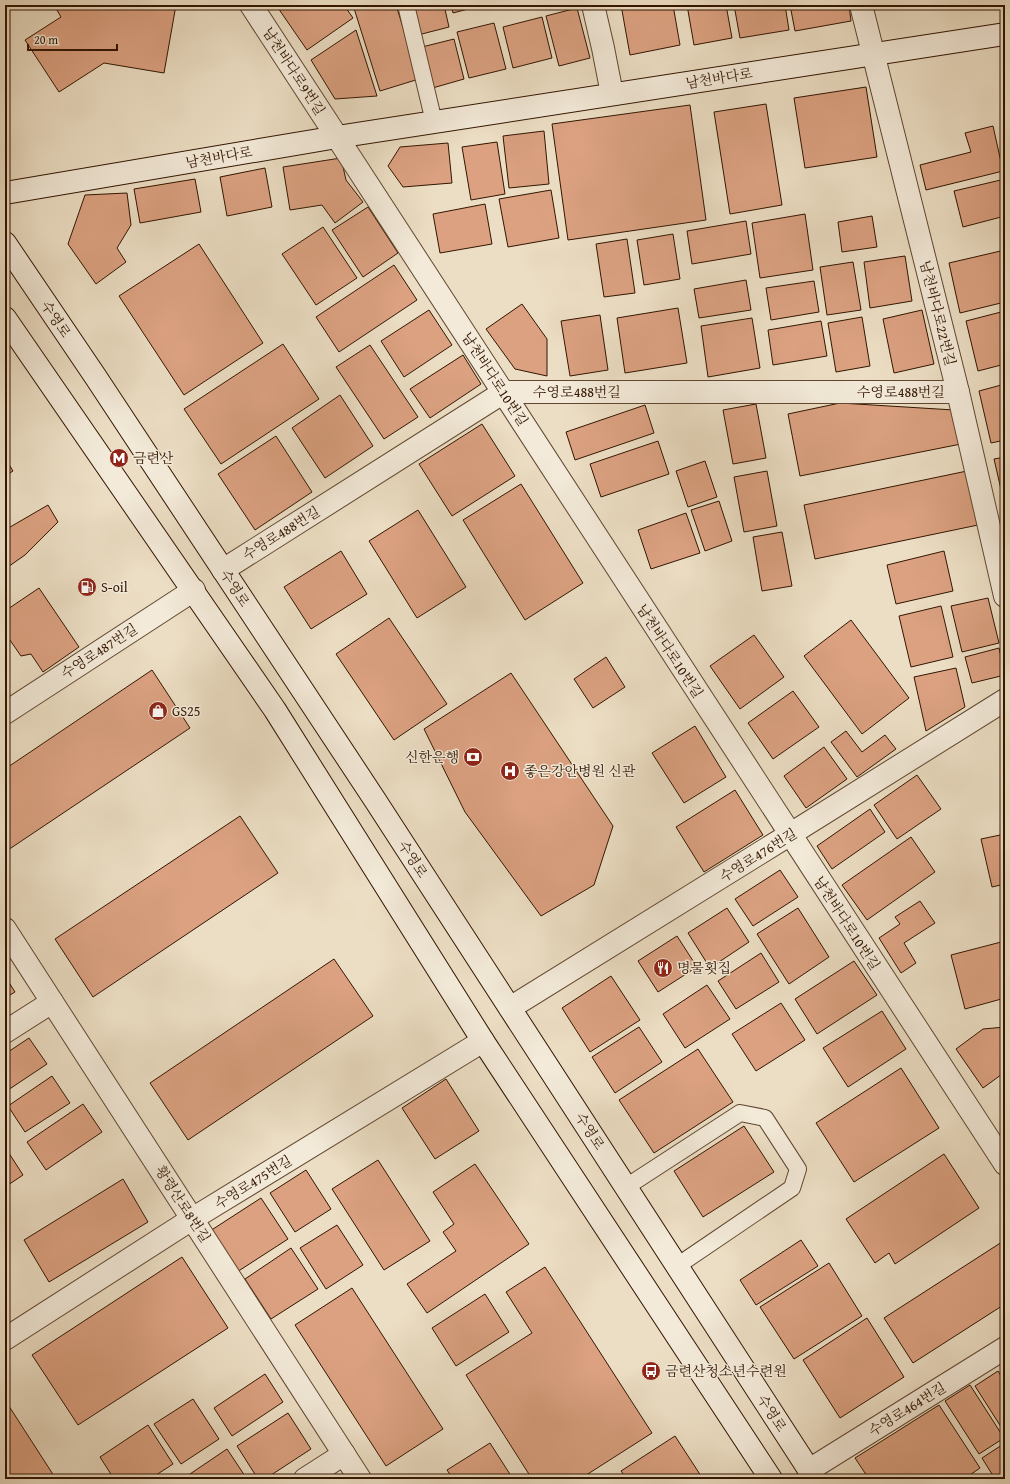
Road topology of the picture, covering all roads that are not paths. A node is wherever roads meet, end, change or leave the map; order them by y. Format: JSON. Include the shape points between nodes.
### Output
{"nodes":[{"id":1,"x":251,"y":5,"type":"edge"},
{"id":2,"x":406,"y":5,"type":"edge"},
{"id":3,"x":593,"y":5,"type":"edge"},
{"id":4,"x":861,"y":5,"type":"edge"},
{"id":5,"x":1005,"y":34,"type":"edge"},
{"id":6,"x":874,"y":54,"type":"junction"},
{"id":7,"x":612,"y":94,"type":"junction"},
{"id":8,"x":434,"y":122,"type":"junction"},
{"id":9,"x":337,"y":137,"type":"junction"},
{"id":10,"x":5,"y":193,"type":"edge"},
{"id":11,"x":5,"y":243,"type":"edge"},
{"id":12,"x":5,"y":318,"type":"edge"},
{"id":13,"x":504,"y":392,"type":"junction"},
{"id":14,"x":958,"y":392,"type":"junction"},
{"id":15,"x":223,"y":570,"type":"junction"},
{"id":16,"x":194,"y":590,"type":"junction"},
{"id":17,"x":1005,"y":596,"type":"edge"},
{"id":18,"x":1005,"y":700,"type":"edge"},
{"id":19,"x":5,"y":713,"type":"edge"},
{"id":20,"x":789,"y":835,"type":"junction"},
{"id":21,"x":5,"y":929,"type":"edge"},
{"id":22,"x":52,"y":1002,"type":"junction"},
{"id":23,"x":510,"y":1008,"type":"junction"},
{"id":24,"x":5,"y":1032,"type":"edge"},
{"id":25,"x":483,"y":1040,"type":"junction"},
{"id":26,"x":1005,"y":1164,"type":"edge"},
{"id":27,"x":626,"y":1188,"type":"junction"},
{"id":28,"x":192,"y":1219,"type":"junction"},
{"id":29,"x":677,"y":1266,"type":"junction"},
{"id":30,"x":5,"y":1339,"type":"edge"},
{"id":31,"x":1005,"y":1348,"type":"edge"},
{"id":32,"x":344,"y":1454,"type":"junction"},
{"id":33,"x":806,"y":1476,"type":"edge"},
{"id":34,"x":305,"y":1479,"type":"edge"},
{"id":35,"x":360,"y":1479,"type":"edge"},
{"id":36,"x":771,"y":1479,"type":"edge"}],
"edges":[{"from":1,"to":9,"type":"street","name":"남천바다로9번길"},
{"from":2,"to":8,"type":"lane"},
{"from":3,"to":7,"type":"street"},
{"from":4,"to":6,"type":"street","name":"남천바다로22번길"},
{"from":5,"to":6,"type":"street","name":"남천바다로"},
{"from":6,"to":7,"type":"street","name":"남천바다로"},
{"from":6,"to":14,"type":"street","name":"남천바다로22번길"},
{"from":7,"to":8,"type":"street","name":"남천바다로"},
{"from":8,"to":9,"type":"street","name":"남천바다로"},
{"from":9,"to":10,"type":"street","name":"남천바다로"},
{"from":9,"to":13,"type":"street","name":"남천바다로10번길"},
{"from":11,"to":15,"type":"street","name":"수영로"},
{"from":12,"to":16,"type":"street"},
{"from":13,"to":14,"type":"street","name":"수영로488번길"},
{"from":13,"to":15,"type":"street","name":"수영로488번길"},
{"from":13,"to":20,"type":"street","name":"남천바다로10번길"},
{"from":14,"to":17,"type":"street","name":"남천바다로22번길"},
{"from":15,"to":23,"type":"street","name":"수영로"},
{"from":16,"to":19,"type":"street","name":"수영로487번길"},
{"from":16,"to":25,"type":"street","via":[[275,710]]},
{"from":18,"to":20,"type":"street","name":"수영로476번길"},
{"from":20,"to":23,"type":"street","name":"수영로476번길"},
{"from":20,"to":26,"type":"street","name":"남천바다로10번길"},
{"from":21,"to":22,"type":"street","name":"황령산로8번길"},
{"from":22,"to":24,"type":"street"},
{"from":22,"to":28,"type":"street","name":"황령산로8번길"},
{"from":23,"to":27,"type":"street","name":"수영로"},
{"from":25,"to":28,"type":"street","name":"수영로475번길"},
{"from":25,"to":36,"type":"street"},
{"from":27,"to":29,"type":"street","name":"수영로"},
{"from":27,"to":29,"type":"lane","via":[[740,1113],[765,1118],[798,1169],[792,1188]]},
{"from":28,"to":30,"type":"street","name":"수영로475번길"},
{"from":28,"to":32,"type":"street","name":"황령산로8번길"},
{"from":29,"to":33,"type":"street","name":"수영로"},
{"from":31,"to":33,"type":"street","name":"수영로464번길"},
{"from":32,"to":34,"type":"street"},
{"from":32,"to":35,"type":"street","name":"황령산로8번길"}]}
